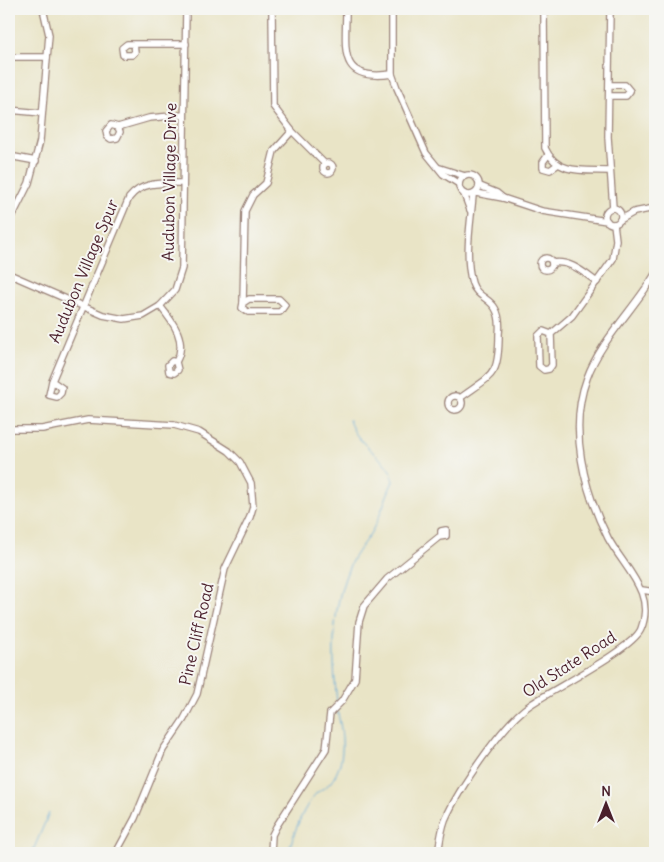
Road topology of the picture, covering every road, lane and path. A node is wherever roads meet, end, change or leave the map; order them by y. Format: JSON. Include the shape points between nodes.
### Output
{"nodes":[{"id":1,"x":43,"y":9,"type":"edge"},
{"id":2,"x":186,"y":9,"type":"edge"},
{"id":3,"x":272,"y":9,"type":"edge"},
{"id":4,"x":346,"y":9,"type":"edge"},
{"id":5,"x":392,"y":9,"type":"edge"},
{"id":6,"x":544,"y":9,"type":"edge"},
{"id":7,"x":610,"y":9,"type":"edge"},
{"id":8,"x":134,"y":44,"type":"junction"},
{"id":9,"x":186,"y":44,"type":"junction"},
{"id":10,"x":9,"y":57,"type":"edge"},
{"id":11,"x":48,"y":57,"type":"junction"},
{"id":12,"x":392,"y":74,"type":"junction"},
{"id":13,"x":610,"y":85,"type":"junction"},
{"id":14,"x":610,"y":96,"type":"junction"},
{"id":15,"x":9,"y":110,"type":"edge"},
{"id":16,"x":42,"y":113,"type":"junction"},
{"id":17,"x":183,"y":114,"type":"junction"},
{"id":18,"x":118,"y":127,"type":"dead end"},
{"id":19,"x":292,"y":131,"type":"junction"},
{"id":20,"x":548,"y":155,"type":"junction"},
{"id":21,"x":9,"y":156,"type":"edge"},
{"id":22,"x":36,"y":161,"type":"junction"},
{"id":23,"x":326,"y":164,"type":"dead end"},
{"id":24,"x":557,"y":165,"type":"junction"},
{"id":25,"x":440,"y":168,"type":"junction"},
{"id":26,"x":609,"y":171,"type":"junction"},
{"id":27,"x":465,"y":176,"type":"junction"},
{"id":28,"x":183,"y":182,"type":"junction"},
{"id":29,"x":459,"y":184,"type":"junction"},
{"id":30,"x":480,"y":186,"type":"junction"},
{"id":31,"x":463,"y":193,"type":"junction"},
{"id":32,"x":475,"y":194,"type":"junction"},
{"id":33,"x":503,"y":198,"type":"junction"},
{"id":34,"x":655,"y":208,"type":"edge"},
{"id":35,"x":470,"y":210,"type":"junction"},
{"id":36,"x":616,"y":210,"type":"junction"},
{"id":37,"x":606,"y":212,"type":"junction"},
{"id":38,"x":634,"y":212,"type":"junction"},
{"id":39,"x":9,"y":216,"type":"edge"},
{"id":40,"x":590,"y":217,"type":"junction"},
{"id":41,"x":607,"y":221,"type":"junction"},
{"id":42,"x":617,"y":222,"type":"junction"},
{"id":43,"x":552,"y":262,"type":"dead end"},
{"id":44,"x":9,"y":274,"type":"edge"},
{"id":45,"x":655,"y":274,"type":"edge"},
{"id":46,"x":597,"y":282,"type":"junction"},
{"id":47,"x":243,"y":302,"type":"junction"},
{"id":48,"x":160,"y":306,"type":"junction"},
{"id":49,"x":84,"y":307,"type":"junction"},
{"id":50,"x":551,"y":334,"type":"junction"},
{"id":51,"x":176,"y":362,"type":"dead end"},
{"id":52,"x":52,"y":381,"type":"dead end"},
{"id":53,"x":460,"y":398,"type":"dead end"},
{"id":54,"x":9,"y":428,"type":"edge"},
{"id":55,"x":441,"y":536,"type":"dead end"},
{"id":56,"x":642,"y":590,"type":"junction"},
{"id":57,"x":655,"y":592,"type":"edge"},
{"id":58,"x":116,"y":853,"type":"edge"},
{"id":59,"x":271,"y":853,"type":"edge"},
{"id":60,"x":438,"y":853,"type":"edge"}],
"edges":[{"from":1,"to":11,"type":"street","via":[[49,35]]},
{"from":2,"to":9,"type":"street","name":"Audubon Village Drive"},
{"from":3,"to":19,"type":"street","via":[[271,96],[275,111]]},
{"from":4,"to":12,"type":"street","via":[[348,61],[364,76]]},
{"from":5,"to":12,"type":"street"},
{"from":6,"to":20,"type":"street","via":[[544,141]]},
{"from":7,"to":13,"type":"street"},
{"from":8,"to":8,"type":"street","via":[[127,44],[122,50],[123,55],[128,57],[135,52]]},
{"from":8,"to":9,"type":"street"},
{"from":9,"to":17,"type":"street","name":"Audubon Village Drive"},
{"from":10,"to":11,"type":"street"},
{"from":11,"to":16,"type":"street"},
{"from":12,"to":25,"type":"street","via":[[426,153]]},
{"from":13,"to":14,"type":"street"},
{"from":13,"to":14,"type":"street","via":[[625,85],[630,91],[626,96]]},
{"from":14,"to":26,"type":"street"},
{"from":15,"to":16,"type":"street"},
{"from":16,"to":22,"type":"street"},
{"from":17,"to":18,"type":"street","via":[[149,118]]},
{"from":17,"to":28,"type":"street","name":"Audubon Village Drive"},
{"from":19,"to":23,"type":"street"},
{"from":19,"to":47,"type":"street","via":[[274,151],[266,183],[253,195],[245,211]]},
{"from":20,"to":24,"type":"street"},
{"from":20,"to":24,"type":"street","via":[[543,168],[550,170]]},
{"from":21,"to":22,"type":"street"},
{"from":22,"to":39,"type":"street","via":[[30,183],[14,213]]},
{"from":24,"to":26,"type":"street","via":[[573,170]]},
{"from":25,"to":27,"type":"street"},
{"from":25,"to":29,"type":"street","via":[[443,174]]},
{"from":26,"to":36,"type":"street"},
{"from":27,"to":29,"type":"street"},
{"from":27,"to":30,"type":"street","via":[[475,176]]},
{"from":28,"to":48,"type":"street","name":"Audubon Village Drive","via":[[182,268],[175,290]]},
{"from":28,"to":49,"type":"street","name":"Audubon Village Spur","via":[[148,184],[132,194]]},
{"from":29,"to":31,"type":"street"},
{"from":30,"to":32,"type":"street"},
{"from":30,"to":33,"type":"street"},
{"from":31,"to":32,"type":"street"},
{"from":31,"to":35,"type":"street"},
{"from":32,"to":33,"type":"street"},
{"from":32,"to":35,"type":"street"},
{"from":33,"to":40,"type":"street","via":[[542,212]]},
{"from":34,"to":38,"type":"street"},
{"from":35,"to":53,"type":"street","via":[[470,274],[475,290],[498,312],[499,357],[491,375]]},
{"from":36,"to":37,"type":"street"},
{"from":36,"to":38,"type":"street"},
{"from":36,"to":42,"type":"street"},
{"from":37,"to":40,"type":"street"},
{"from":37,"to":41,"type":"street"},
{"from":38,"to":42,"type":"street"},
{"from":40,"to":41,"type":"street"},
{"from":41,"to":42,"type":"street"},
{"from":42,"to":46,"type":"street","via":[[615,254]]},
{"from":43,"to":46,"type":"street","via":[[575,267]]},
{"from":44,"to":49,"type":"street","name":"Audubon Village Drive"},
{"from":45,"to":56,"type":"street","name":"Old State Road","via":[[591,368],[581,399],[579,429],[580,452],[596,509],[608,537]]},
{"from":46,"to":50,"type":"street","via":[[572,316]]},
{"from":47,"to":47,"type":"street","via":[[242,308],[248,312],[280,312],[285,307],[284,301],[279,299]]},
{"from":48,"to":49,"type":"street","name":"Audubon Village Drive","via":[[143,316],[124,319]]},
{"from":48,"to":51,"type":"street","via":[[179,335]]},
{"from":49,"to":52,"type":"street","name":"Audubon Village Spur"},
{"from":50,"to":50,"type":"street","via":[[543,331],[538,336],[539,366],[544,370],[552,365]]},
{"from":54,"to":58,"type":"street","name":"Pine Cliff Road","via":[[42,429],[92,420],[160,423],[199,432],[229,450],[251,483],[252,507],[225,569],[192,707],[163,750],[135,818]]},
{"from":55,"to":59,"type":"street","via":[[396,571],[364,606],[359,622],[355,679],[342,701],[330,713],[326,749],[276,826]]},
{"from":56,"to":57,"type":"street"},
{"from":56,"to":60,"type":"street","name":"Old State Road","via":[[646,612],[640,633],[612,656],[527,707],[514,720],[478,765],[450,811],[442,829]]}]}
